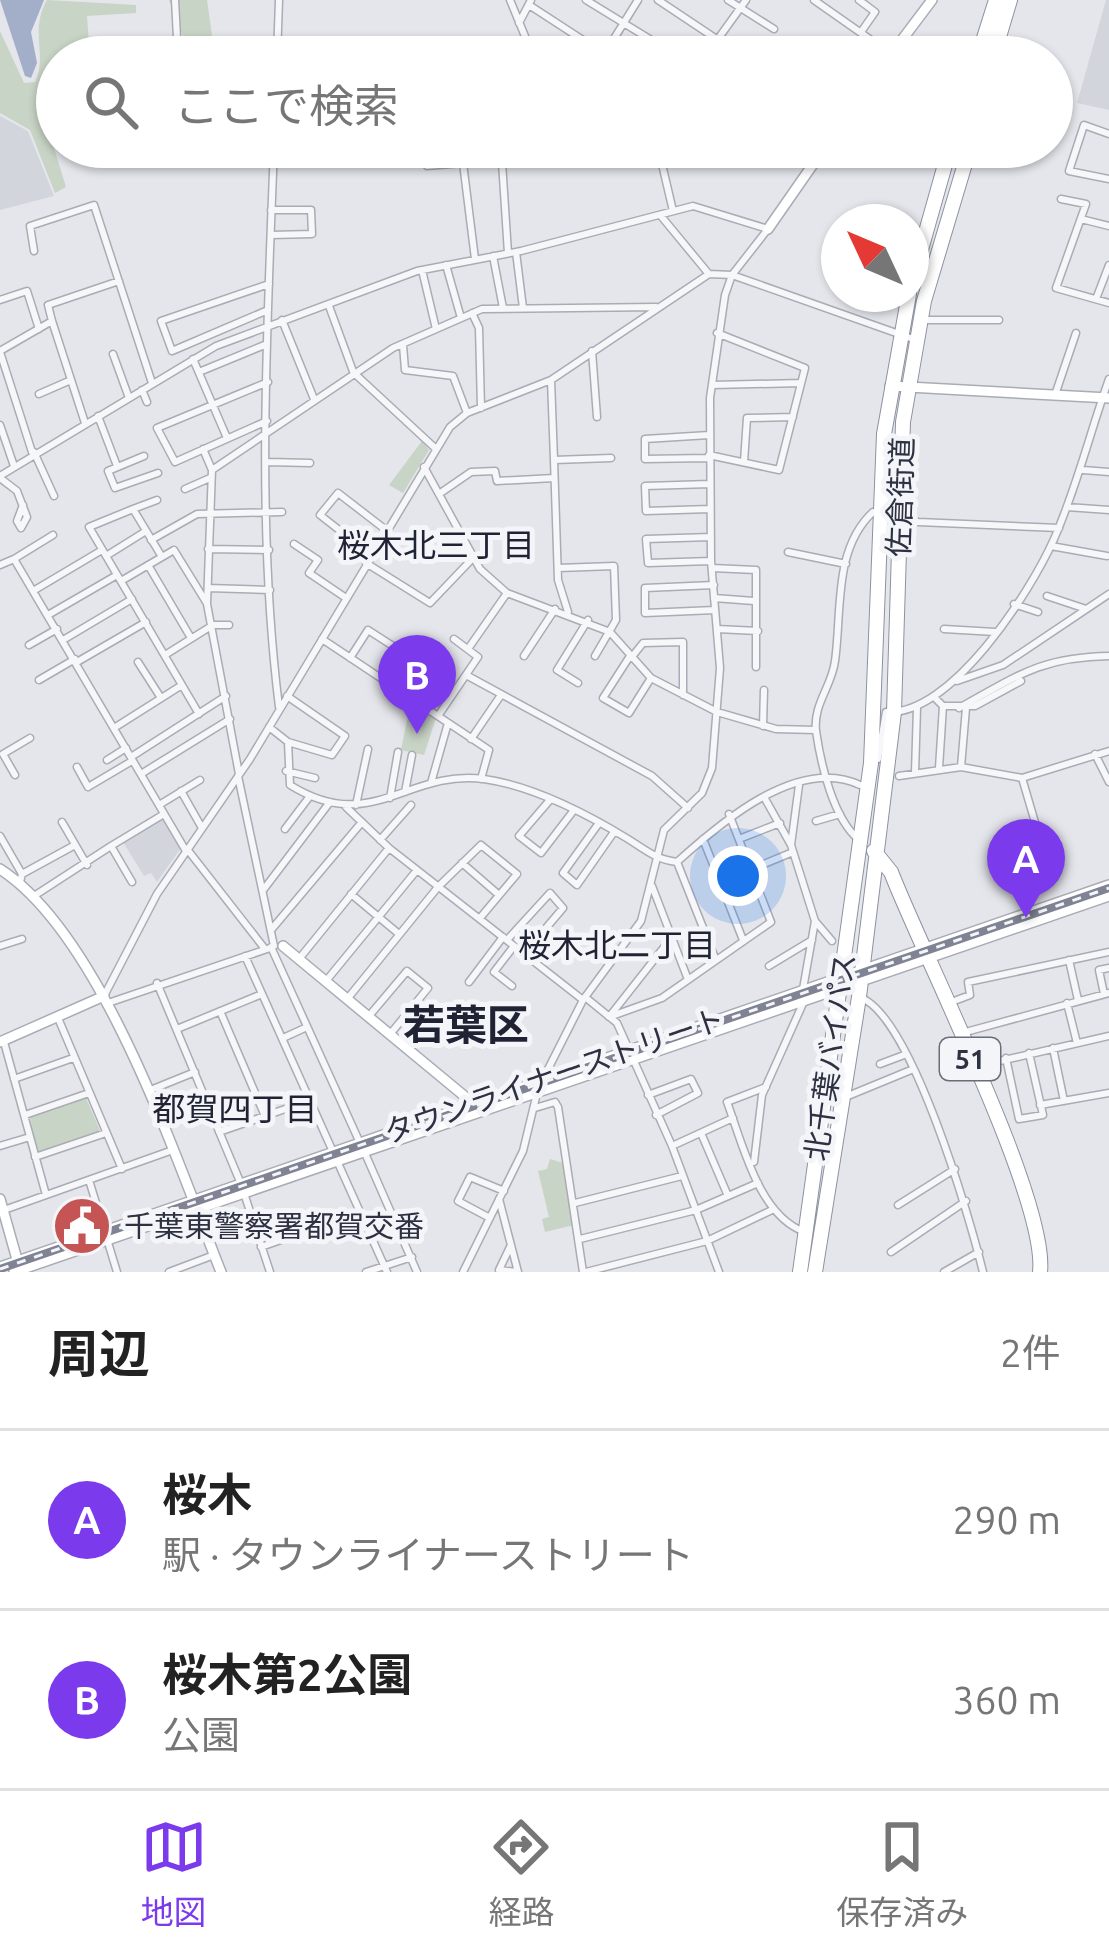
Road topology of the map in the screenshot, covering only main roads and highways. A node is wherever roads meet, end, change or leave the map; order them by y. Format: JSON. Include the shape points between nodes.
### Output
{"nodes":[{"id":1,"x":996,"y":0,"type":"edge"},
{"id":2,"x":1010,"y":0,"type":"edge"},
{"id":3,"x":985,"y":36,"type":"edge"},
{"id":4,"x":1000,"y":36,"type":"edge"},
{"id":5,"x":944,"y":168,"type":"edge"},
{"id":6,"x":964,"y":168,"type":"edge"},
{"id":7,"x":929,"y":222,"type":"edge"},
{"id":8,"x":904,"y":312,"type":"edge"},
{"id":9,"x":862,"y":842,"type":"junction"},
{"id":10,"x":878,"y":854,"type":"junction"},
{"id":11,"x":800,"y":1272,"type":"edge"},
{"id":12,"x":814,"y":1272,"type":"edge"},
{"id":13,"x":1040,"y":1272,"type":"edge"}],
"edges":[{"from":1,"to":3,"type":"highway"},
{"from":2,"to":4,"type":"highway"},
{"from":5,"to":7,"type":"highway","name":"佐倉街道"},
{"from":6,"to":10,"type":"highway","name":"佐倉街道","via":[[908,389],[894,712]]},
{"from":8,"to":9,"type":"highway","name":"佐倉街道","via":[[878,514]]},
{"from":9,"to":10,"type":"highway","number":"51"},
{"from":9,"to":11,"type":"highway","name":"北千葉バイパス"},
{"from":10,"to":12,"type":"highway","name":"北千葉バイパス"},
{"from":10,"to":13,"type":"highway","number":"51","via":[[974,1068],[1040,1239]]}]}
